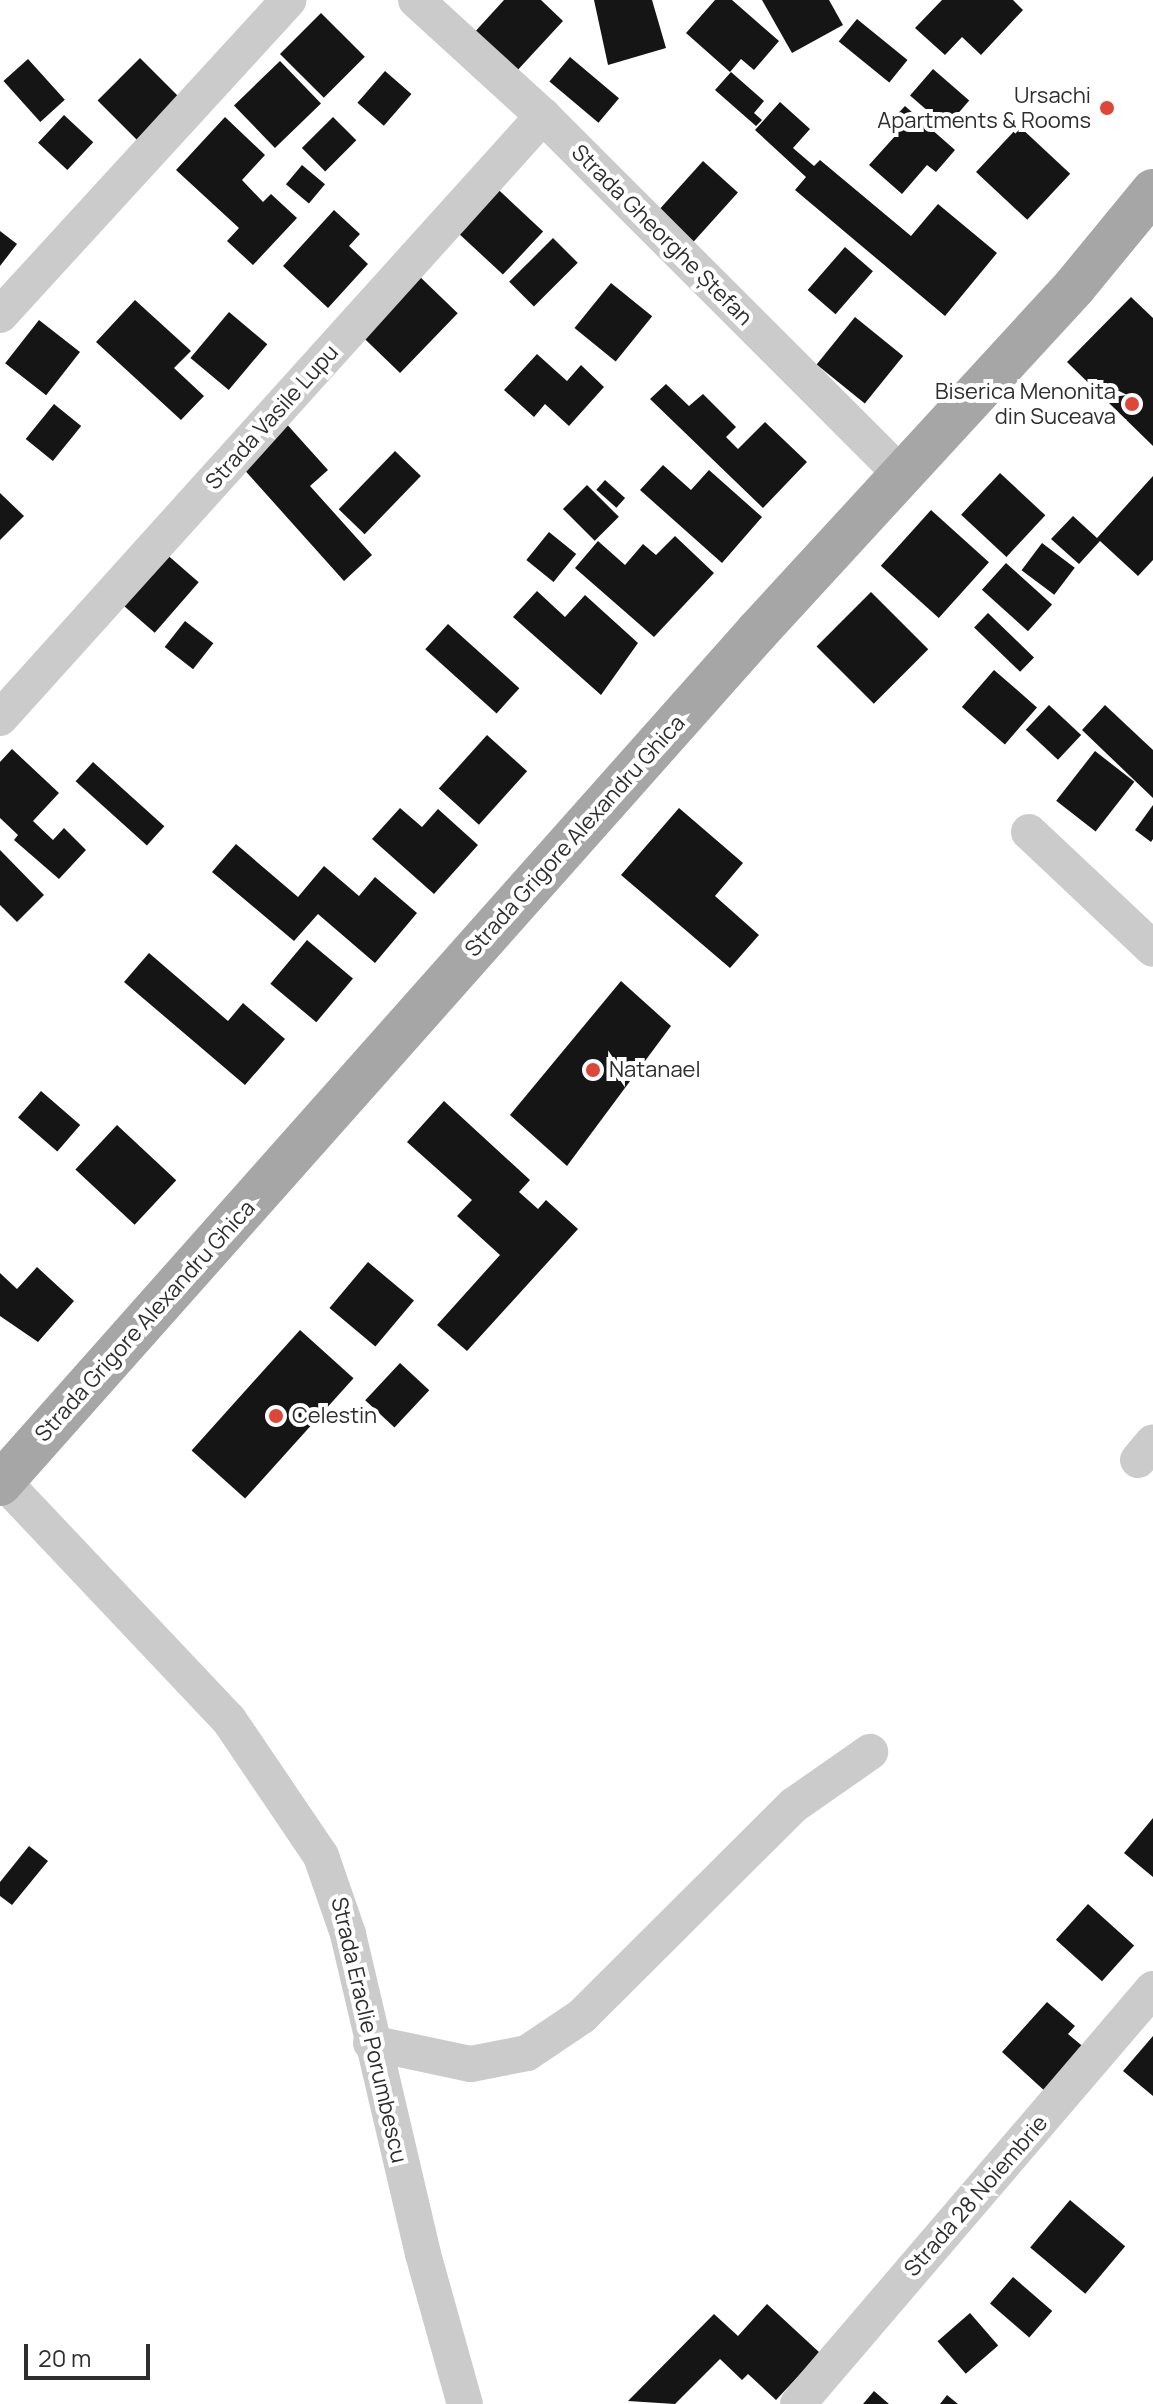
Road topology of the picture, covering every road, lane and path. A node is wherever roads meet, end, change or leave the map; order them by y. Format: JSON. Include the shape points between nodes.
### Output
{"nodes":[{"id":1,"x":289,"y":0,"type":"edge"},
{"id":2,"x":416,"y":0,"type":"edge"},
{"id":3,"x":543,"y":116,"type":"junction"},
{"id":4,"x":1153,"y":191,"type":"edge"},
{"id":5,"x":0,"y":315,"type":"edge"},
{"id":6,"x":903,"y":476,"type":"junction"},
{"id":7,"x":0,"y":718,"type":"edge"},
{"id":8,"x":1029,"y":832,"type":"dead end"},
{"id":9,"x":1153,"y":949,"type":"edge"},
{"id":10,"x":2,"y":1482,"type":"edge"},
{"id":11,"x":870,"y":1752,"type":"dead end"},
{"id":12,"x":1153,"y":1989,"type":"edge"},
{"id":13,"x":371,"y":2043,"type":"junction"},
{"id":14,"x":465,"y":2404,"type":"edge"},
{"id":15,"x":798,"y":2404,"type":"edge"}],
"edges":[{"from":1,"to":5,"type":"street"},
{"from":2,"to":3,"type":"street","name":"Strada Gheorghe Ștefan"},
{"from":3,"to":6,"type":"street","name":"Strada Gheorghe Ștefan"},
{"from":3,"to":7,"type":"street","name":"Strada Vasile Lupu"},
{"from":4,"to":6,"type":"main road","name":"Strada Grigore Alexandru Ghica","via":[[1075,286]]},
{"from":6,"to":10,"type":"main road","name":"Strada Grigore Alexandru Ghica","via":[[757,632]]},
{"from":8,"to":9,"type":"street"},
{"from":10,"to":13,"type":"street","name":"Strada Eraclie Porumbescu","via":[[229,1720],[304,1827],[336,1891]]},
{"from":11,"to":13,"type":"street","via":[[794,1805],[582,2016],[527,2053],[471,2064]]},
{"from":12,"to":15,"type":"street","name":"Strada 28 Noiembrie"},
{"from":13,"to":14,"type":"street","name":"Strada Eraclie Porumbescu"}]}
